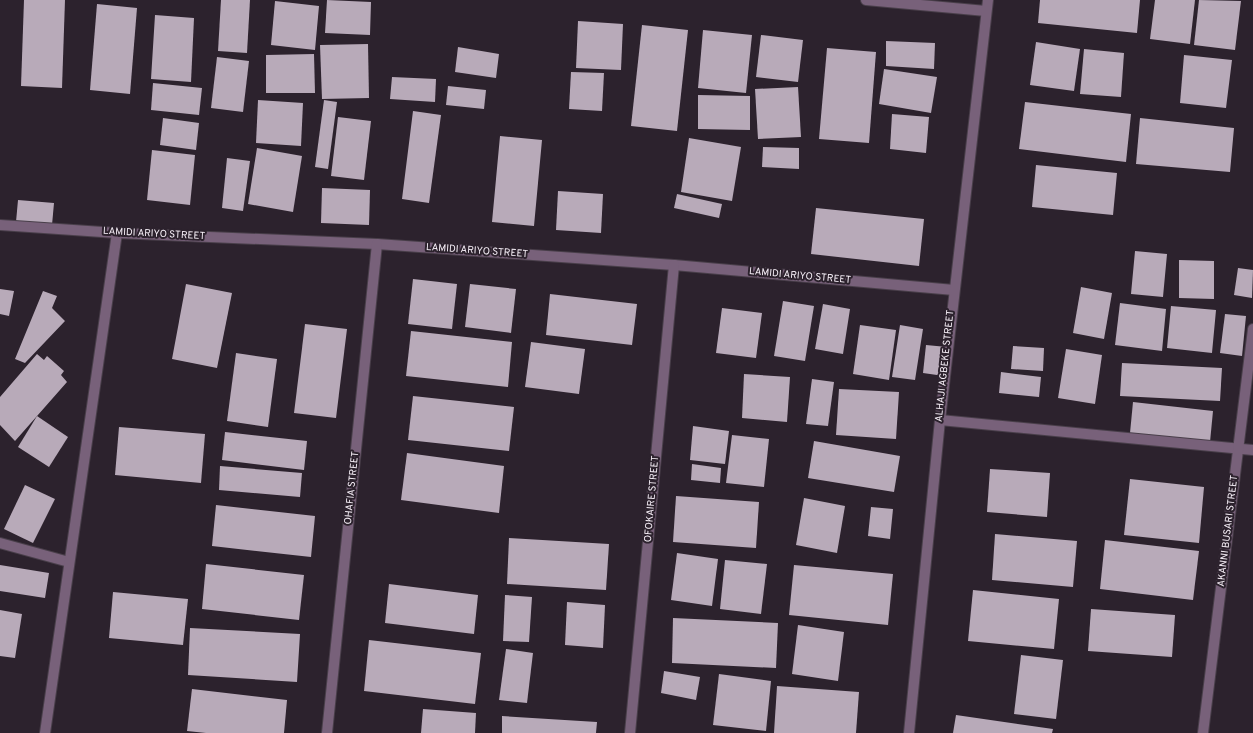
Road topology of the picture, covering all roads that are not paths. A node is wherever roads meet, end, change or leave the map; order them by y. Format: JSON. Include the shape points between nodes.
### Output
{"nodes":[{"id":1,"x":866,"y":0,"type":"edge"},
{"id":2,"x":988,"y":0,"type":"edge"},
{"id":3,"x":986,"y":10,"type":"junction"},
{"id":4,"x":0,"y":225,"type":"edge"},
{"id":5,"x":117,"y":233,"type":"junction"},
{"id":6,"x":377,"y":244,"type":"junction"},
{"id":7,"x":674,"y":265,"type":"junction"},
{"id":8,"x":954,"y":290,"type":"junction"},
{"id":9,"x":1253,"y":329,"type":"edge"},
{"id":10,"x":940,"y":420,"type":"junction"},
{"id":11,"x":1238,"y":449,"type":"junction"},
{"id":12,"x":1253,"y":450,"type":"edge"},
{"id":13,"x":0,"y":543,"type":"edge"},
{"id":14,"x":69,"y":562,"type":"junction"},
{"id":15,"x":45,"y":733,"type":"edge"},
{"id":16,"x":327,"y":733,"type":"edge"},
{"id":17,"x":630,"y":733,"type":"edge"},
{"id":18,"x":908,"y":733,"type":"edge"},
{"id":19,"x":1203,"y":733,"type":"edge"}],
"edges":[{"from":1,"to":3,"type":"street"},
{"from":2,"to":3,"type":"street","name":"ALHAJI AGBEKE STREET"},
{"from":3,"to":8,"type":"street","name":"ALHAJI AGBEKE STREET"},
{"from":4,"to":5,"type":"street","name":"LAMIDI ARIYO STREET"},
{"from":5,"to":6,"type":"street","name":"LAMIDI ARIYO STREET"},
{"from":5,"to":14,"type":"street"},
{"from":6,"to":7,"type":"street","name":"LAMIDI ARIYO STREET"},
{"from":6,"to":16,"type":"street","name":"OHAFIA STREET"},
{"from":7,"to":8,"type":"street","name":"LAMIDI ARIYO STREET"},
{"from":7,"to":17,"type":"street","name":"OFOKAIRE STREET"},
{"from":8,"to":10,"type":"street","name":"ALHAJI AGBEKE STREET"},
{"from":9,"to":11,"type":"street","name":"AKANNI BUSARI STREET"},
{"from":10,"to":11,"type":"street"},
{"from":10,"to":18,"type":"street","name":"ALHAJI AGBEKE STREET"},
{"from":11,"to":12,"type":"street"},
{"from":11,"to":19,"type":"street","name":"AKANNI BUSARI STREET"},
{"from":13,"to":14,"type":"street"},
{"from":14,"to":15,"type":"street"}]}
